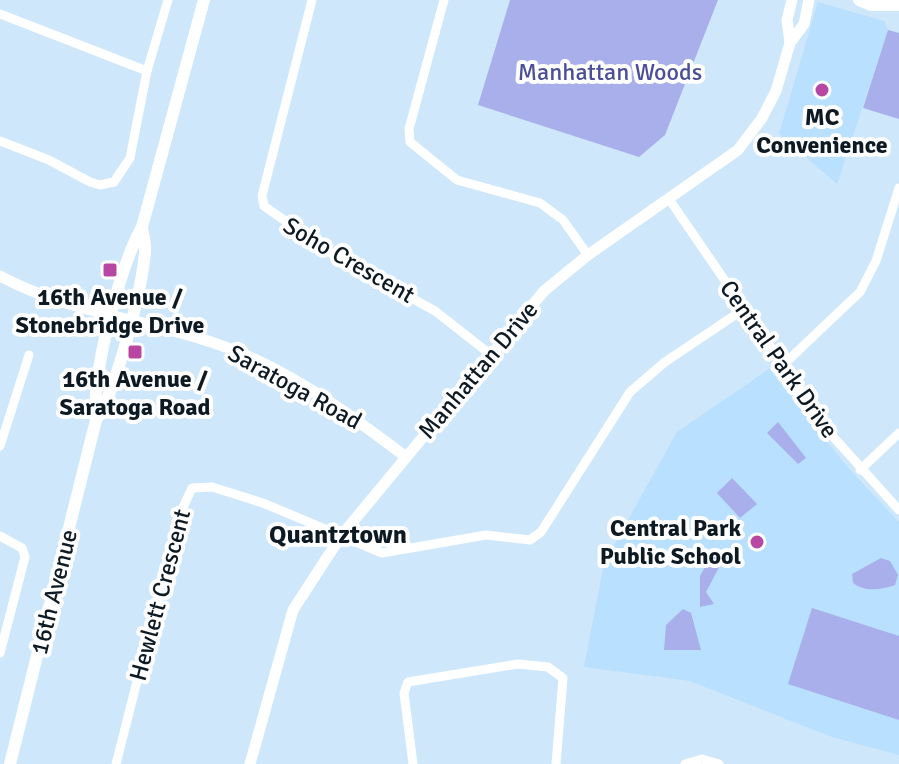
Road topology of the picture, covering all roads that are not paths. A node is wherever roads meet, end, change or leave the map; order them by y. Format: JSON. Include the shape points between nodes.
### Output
{"nodes":[{"id":1,"x":168,"y":0,"type":"edge"},
{"id":2,"x":204,"y":0,"type":"edge"},
{"id":3,"x":312,"y":0,"type":"edge"},
{"id":4,"x":444,"y":0,"type":"edge"},
{"id":5,"x":792,"y":0,"type":"edge"},
{"id":6,"x":809,"y":0,"type":"edge"},
{"id":7,"x":859,"y":0,"type":"edge"},
{"id":8,"x":895,"y":3,"type":"edge"},
{"id":9,"x":0,"y":14,"type":"edge"},
{"id":10,"x":790,"y":43,"type":"junction"},
{"id":11,"x":147,"y":71,"type":"junction"},
{"id":12,"x":0,"y":141,"type":"edge"},
{"id":13,"x":899,"y":188,"type":"edge"},
{"id":14,"x":669,"y":199,"type":"junction"},
{"id":15,"x":142,"y":227,"type":"junction"},
{"id":16,"x":588,"y":255,"type":"junction"},
{"id":17,"x":0,"y":276,"type":"edge"},
{"id":18,"x":744,"y":309,"type":"junction"},
{"id":19,"x":112,"y":316,"type":"junction"},
{"id":20,"x":130,"y":320,"type":"junction"},
{"id":21,"x":490,"y":354,"type":"junction"},
{"id":22,"x":29,"y":355,"type":"dead end"},
{"id":23,"x":782,"y":366,"type":"junction"},
{"id":24,"x":0,"y":409,"type":"edge"},
{"id":25,"x":11,"y":412,"type":"junction"},
{"id":26,"x":96,"y":420,"type":"junction"},
{"id":27,"x":899,"y":433,"type":"edge"},
{"id":28,"x":0,"y":446,"type":"edge"},
{"id":29,"x":406,"y":457,"type":"junction"},
{"id":30,"x":860,"y":470,"type":"junction"},
{"id":31,"x":899,"y":510,"type":"edge"},
{"id":32,"x":0,"y":536,"type":"edge"},
{"id":33,"x":341,"y":536,"type":"junction"},
{"id":34,"x":0,"y":653,"type":"edge"},
{"id":35,"x":10,"y":764,"type":"edge"},
{"id":36,"x":116,"y":764,"type":"edge"},
{"id":37,"x":250,"y":764,"type":"edge"},
{"id":38,"x":413,"y":764,"type":"edge"},
{"id":39,"x":556,"y":764,"type":"edge"},
{"id":40,"x":685,"y":764,"type":"edge"},
{"id":41,"x":719,"y":764,"type":"edge"}],
"edges":[{"from":1,"to":11,"type":"street"},
{"from":2,"to":15,"type":"main road","name":"16th Avenue"},
{"from":3,"to":21,"type":"street","name":"Soho Crescent","via":[[262,196],[264,206],[334,255],[435,311]]},
{"from":4,"to":16,"type":"street","via":[[410,142],[457,180],[540,203],[563,220]]},
{"from":5,"to":10,"type":"street","name":"Manhattan Drive","via":[[787,20]]},
{"from":6,"to":10,"type":"street","name":"Manhattan Drive","via":[[804,24]]},
{"from":7,"to":8,"type":"main road"},
{"from":9,"to":11,"type":"street"},
{"from":10,"to":14,"type":"street","name":"Manhattan Drive","via":[[776,91],[751,135],[716,168]]},
{"from":11,"to":12,"type":"street","via":[[130,158],[114,182],[90,182]]},
{"from":13,"to":23,"type":"street","via":[[876,261],[860,292]]},
{"from":14,"to":16,"type":"street","name":"Manhattan Drive"},
{"from":14,"to":18,"type":"street","name":"Central Park Drive"},
{"from":15,"to":19,"type":"main road","name":"16th Avenue","via":[[131,247]]},
{"from":15,"to":20,"type":"main road","name":"16th Avenue","via":[[146,251]]},
{"from":16,"to":21,"type":"street","name":"Manhattan Drive","via":[[544,291]]},
{"from":17,"to":19,"type":"street","name":"Saratoga Road"},
{"from":18,"to":23,"type":"street","name":"Central Park Drive"},
{"from":18,"to":33,"type":"street","via":[[630,392],[541,532],[530,540],[486,535],[382,553]]},
{"from":19,"to":20,"type":"street","name":"Saratoga Road"},
{"from":19,"to":26,"type":"main road","name":"16th Avenue","via":[[94,397]]},
{"from":20,"to":26,"type":"main road","name":"16th Avenue","via":[[108,403]]},
{"from":20,"to":29,"type":"street","name":"Saratoga Road","via":[[242,353],[349,413]]},
{"from":21,"to":29,"type":"street","name":"Manhattan Drive"},
{"from":22,"to":25,"type":"street"},
{"from":23,"to":30,"type":"street","name":"Central Park Drive"},
{"from":24,"to":25,"type":"street"},
{"from":25,"to":28,"type":"street"},
{"from":26,"to":35,"type":"main road","name":"16th Avenue"},
{"from":27,"to":30,"type":"street"},
{"from":29,"to":33,"type":"street","name":"Manhattan Drive"},
{"from":30,"to":31,"type":"street","name":"Central Park Drive"},
{"from":32,"to":34,"type":"street","via":[[22,548],[25,557]]},
{"from":33,"to":36,"type":"street","name":"Hewlett Crescent","via":[[263,503],[212,487],[192,488],[179,516]]},
{"from":33,"to":37,"type":"street","name":"Manhattan Drive","via":[[293,610]]},
{"from":38,"to":39,"type":"street","via":[[404,693],[408,682],[518,664],[548,667],[563,678]]},
{"from":40,"to":41,"type":"street","via":[[702,759]]}]}
